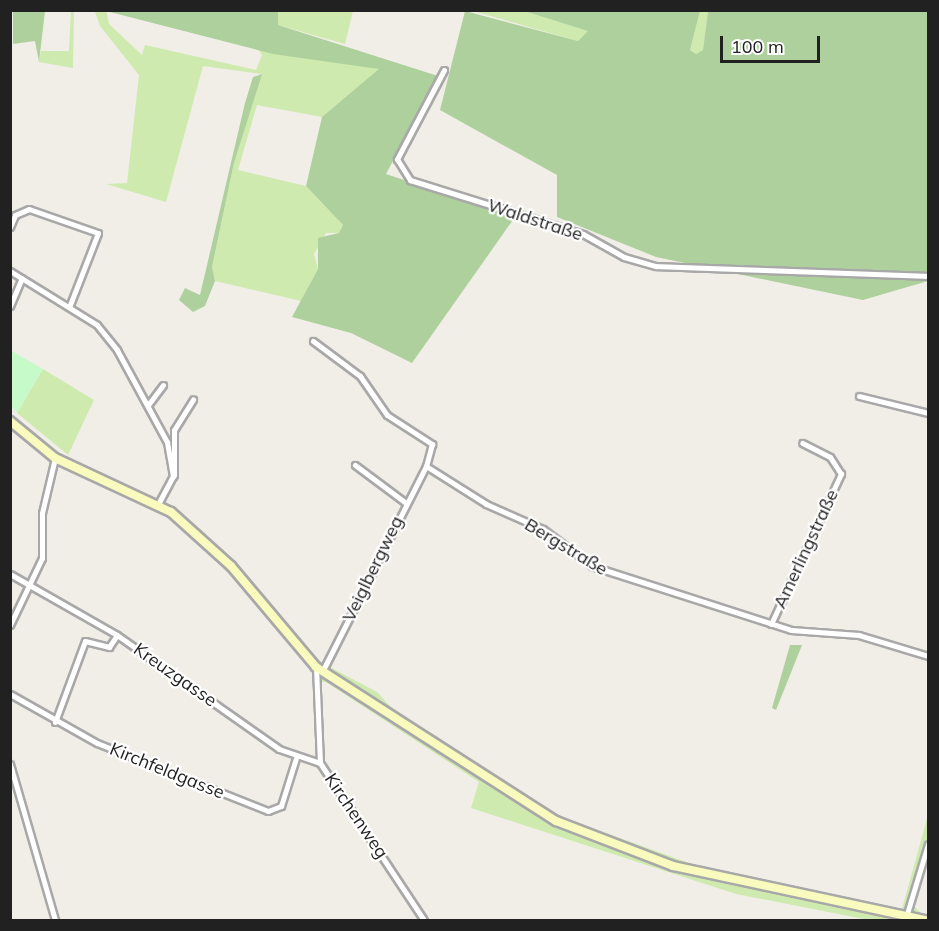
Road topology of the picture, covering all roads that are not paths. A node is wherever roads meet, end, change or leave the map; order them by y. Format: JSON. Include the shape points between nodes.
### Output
{"nodes":[{"id":1,"x":444,"y":70,"type":"dead end"},
{"id":2,"x":10,"y":227,"type":"edge"},
{"id":3,"x":10,"y":271,"type":"edge"},
{"id":4,"x":928,"y":276,"type":"edge"},
{"id":5,"x":22,"y":278,"type":"junction"},
{"id":6,"x":70,"y":305,"type":"junction"},
{"id":7,"x":10,"y":306,"type":"edge"},
{"id":8,"x":314,"y":341,"type":"dead end"},
{"id":9,"x":163,"y":385,"type":"dead end"},
{"id":10,"x":859,"y":396,"type":"dead end"},
{"id":11,"x":193,"y":400,"type":"dead end"},
{"id":12,"x":148,"y":405,"type":"junction"},
{"id":13,"x":928,"y":413,"type":"edge"},
{"id":14,"x":10,"y":421,"type":"edge"},
{"id":15,"x":802,"y":442,"type":"dead end"},
{"id":16,"x":55,"y":458,"type":"junction"},
{"id":17,"x":355,"y":465,"type":"dead end"},
{"id":18,"x":426,"y":466,"type":"junction"},
{"id":19,"x":173,"y":476,"type":"junction"},
{"id":20,"x":406,"y":503,"type":"junction"},
{"id":21,"x":158,"y":504,"type":"junction"},
{"id":22,"x":10,"y":574,"type":"edge"},
{"id":23,"x":30,"y":585,"type":"junction"},
{"id":24,"x":771,"y":624,"type":"junction"},
{"id":25,"x":10,"y":625,"type":"edge"},
{"id":26,"x":117,"y":635,"type":"junction"},
{"id":27,"x":928,"y":656,"type":"edge"},
{"id":28,"x":319,"y":669,"type":"junction"},
{"id":29,"x":10,"y":694,"type":"edge"},
{"id":30,"x":55,"y":722,"type":"junction"},
{"id":31,"x":296,"y":758,"type":"junction"},
{"id":32,"x":320,"y":763,"type":"junction"},
{"id":33,"x":10,"y":764,"type":"edge"},
{"id":34,"x":928,"y":844,"type":"edge"},
{"id":35,"x":906,"y":917,"type":"junction"},
{"id":36,"x":55,"y":921,"type":"edge"},
{"id":37,"x":424,"y":921,"type":"edge"},
{"id":38,"x":925,"y":921,"type":"edge"}],
"edges":[{"from":1,"to":4,"type":"street","name":"Waldstraße","via":[[397,159],[410,180],[583,234],[624,258],[656,266]]},
{"from":2,"to":6,"type":"street","via":[[15,215],[29,209],[98,233]]},
{"from":3,"to":5,"type":"street"},
{"from":5,"to":6,"type":"street"},
{"from":5,"to":7,"type":"street"},
{"from":6,"to":12,"type":"street","via":[[101,328]]},
{"from":8,"to":18,"type":"street","via":[[360,376],[387,415],[432,444]]},
{"from":9,"to":12,"type":"street"},
{"from":10,"to":13,"type":"street"},
{"from":11,"to":19,"type":"street","via":[[174,430],[178,463]]},
{"from":12,"to":19,"type":"street","via":[[165,438]]},
{"from":14,"to":16,"type":"main road"},
{"from":15,"to":24,"type":"street","name":"Amerlingstraße","via":[[830,457],[841,474]]},
{"from":16,"to":21,"type":"main road"},
{"from":16,"to":23,"type":"street","via":[[42,513],[44,553]]},
{"from":17,"to":20,"type":"street"},
{"from":18,"to":20,"type":"street","name":"Veiglbergweg"},
{"from":18,"to":24,"type":"street","name":"Bergstraße","via":[[476,499],[543,529],[609,574]]},
{"from":19,"to":21,"type":"street"},
{"from":20,"to":28,"type":"street","name":"Veiglbergweg"},
{"from":21,"to":28,"type":"main road","via":[[231,566]]},
{"from":22,"to":23,"type":"street","name":"Kreuzgasse"},
{"from":23,"to":25,"type":"street"},
{"from":23,"to":26,"type":"street","name":"Kreuzgasse"},
{"from":24,"to":27,"type":"street","name":"Bergstraße","via":[[859,635]]},
{"from":26,"to":30,"type":"street","via":[[108,646],[84,642]]},
{"from":26,"to":31,"type":"street","name":"Kreuzgasse"},
{"from":28,"to":32,"type":"street","name":"Kirchenweg"},
{"from":28,"to":35,"type":"main road","via":[[583,835],[712,876]]},
{"from":29,"to":30,"type":"street","name":"Kirchfeldgasse"},
{"from":30,"to":31,"type":"street","name":"Kirchfeldgasse","via":[[268,811],[281,806]]},
{"from":31,"to":32,"type":"street","name":"Kreuzgasse"},
{"from":32,"to":37,"type":"street","name":"Kirchenweg"},
{"from":33,"to":36,"type":"street"},
{"from":34,"to":35,"type":"street"},
{"from":35,"to":38,"type":"main road"}]}
